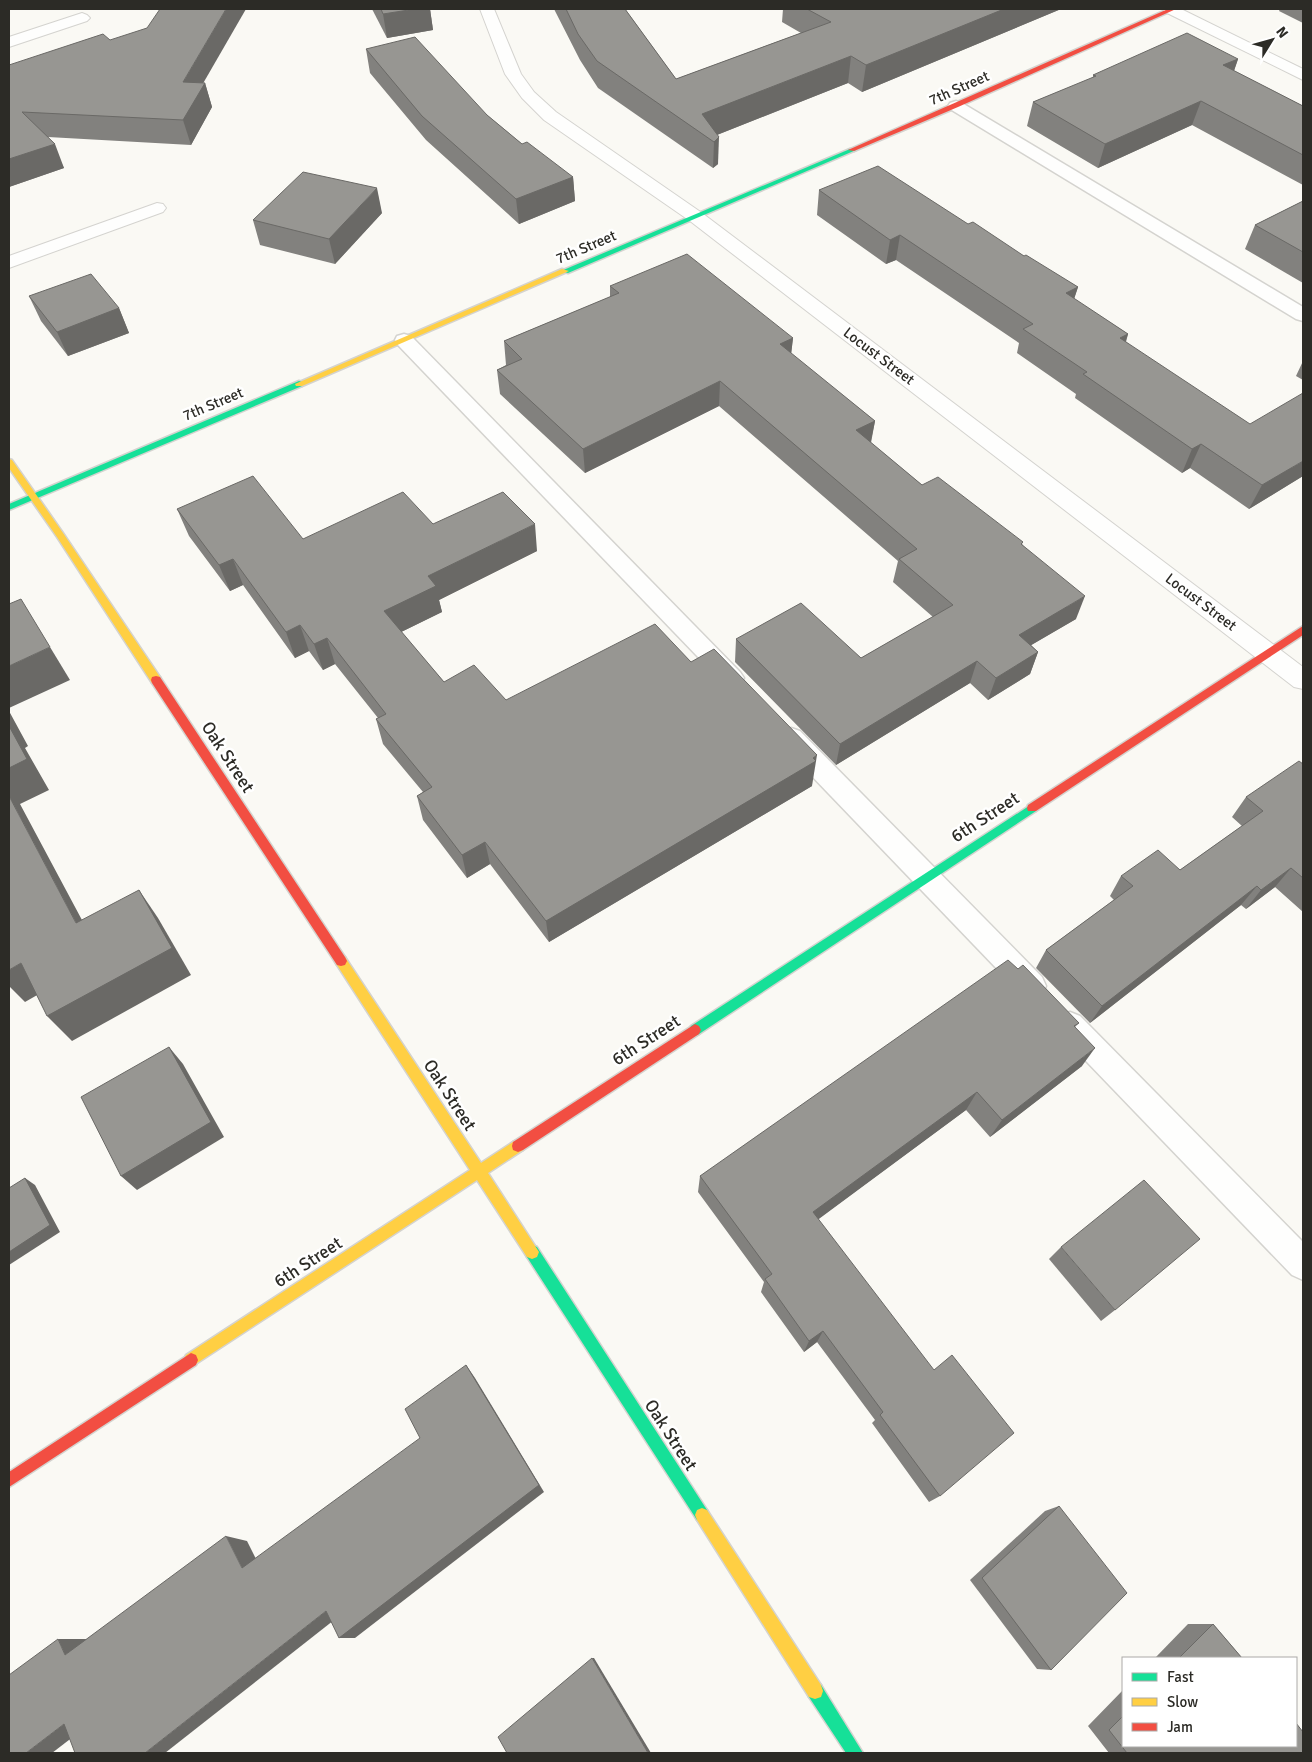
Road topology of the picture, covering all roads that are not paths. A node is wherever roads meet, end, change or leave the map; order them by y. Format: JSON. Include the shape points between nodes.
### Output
{"nodes":[{"id":1,"x":487,"y":9,"type":"edge"},
{"id":2,"x":1172,"y":9,"type":"edge"},
{"id":3,"x":82,"y":18,"type":"dead end"},
{"id":4,"x":9,"y":42,"type":"edge"},
{"id":5,"x":1303,"y":75,"type":"edge"},
{"id":6,"x":956,"y":106,"type":"junction"},
{"id":7,"x":157,"y":208,"type":"dead end"},
{"id":8,"x":696,"y":217,"type":"junction"},
{"id":9,"x":9,"y":262,"type":"edge"},
{"id":10,"x":1303,"y":315,"type":"edge"},
{"id":11,"x":404,"y":340,"type":"junction"},
{"id":12,"x":9,"y":462,"type":"edge"},
{"id":13,"x":34,"y":496,"type":"junction"},
{"id":14,"x":9,"y":507,"type":"edge"},
{"id":15,"x":1303,"y":630,"type":"edge"},
{"id":16,"x":1268,"y":653,"type":"junction"},
{"id":17,"x":1303,"y":680,"type":"edge"},
{"id":18,"x":745,"y":691,"type":"edge"},
{"id":19,"x":773,"y":720,"type":"edge"},
{"id":20,"x":926,"y":877,"type":"junction"},
{"id":21,"x":479,"y":1170,"type":"junction"},
{"id":22,"x":1303,"y":1264,"type":"edge"},
{"id":23,"x":9,"y":1480,"type":"edge"},
{"id":24,"x":855,"y":1753,"type":"edge"}],
"edges":[{"from":1,"to":8,"type":"street","name":"Locust Street","via":[[513,74],[550,116]]},
{"from":2,"to":5,"type":"street"},
{"from":2,"to":6,"type":"street","name":"7th Street"},
{"from":3,"to":4,"type":"street"},
{"from":6,"to":8,"type":"street","name":"7th Street"},
{"from":6,"to":10,"type":"lane"},
{"from":7,"to":9,"type":"street"},
{"from":8,"to":11,"type":"street","name":"7th Street"},
{"from":8,"to":16,"type":"street","name":"Locust Street"},
{"from":11,"to":13,"type":"street","name":"7th Street"},
{"from":11,"to":18,"type":"lane"},
{"from":12,"to":13,"type":"street","name":"Oak Street"},
{"from":13,"to":14,"type":"street","name":"7th Street"},
{"from":13,"to":21,"type":"street","name":"Oak Street"},
{"from":15,"to":16,"type":"street","name":"6th Street"},
{"from":16,"to":17,"type":"street","name":"Locust Street"},
{"from":16,"to":20,"type":"street","name":"6th Street"},
{"from":19,"to":20,"type":"lane"},
{"from":20,"to":21,"type":"street","name":"6th Street"},
{"from":20,"to":22,"type":"lane"},
{"from":21,"to":23,"type":"street","name":"6th Street"},
{"from":21,"to":24,"type":"street","name":"Oak Street"}]}
